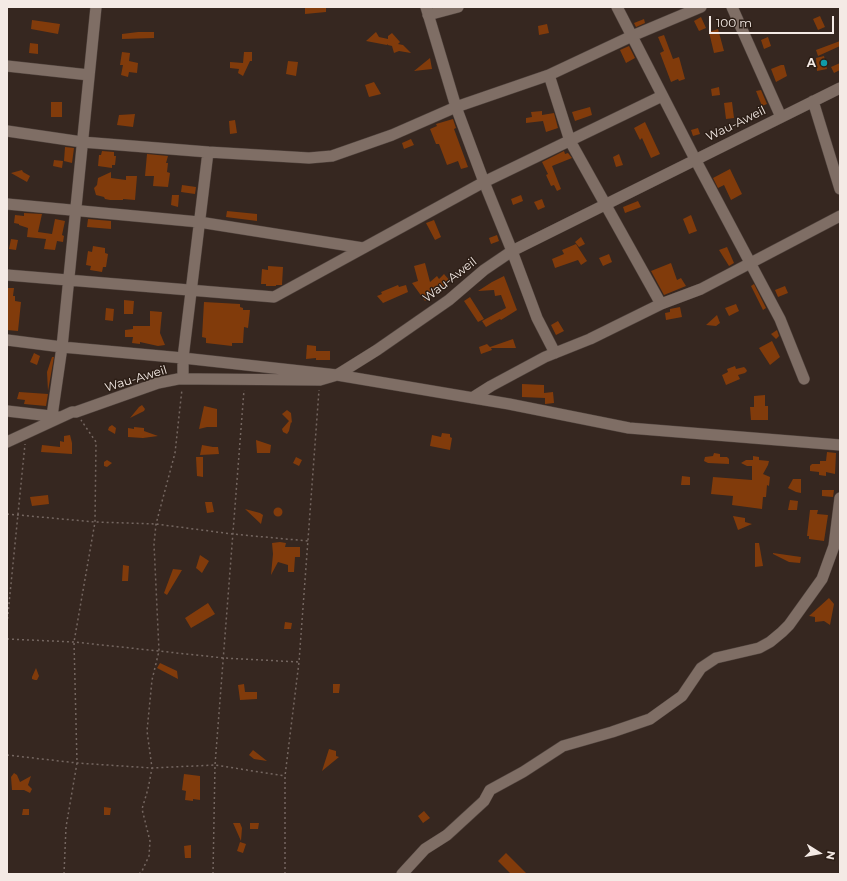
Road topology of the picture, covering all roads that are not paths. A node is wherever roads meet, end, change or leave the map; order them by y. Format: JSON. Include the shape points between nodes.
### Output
{"nodes":[{"id":1,"x":96,"y":7,"type":"edge"},
{"id":2,"x":458,"y":7,"type":"edge"},
{"id":3,"x":618,"y":7,"type":"edge"},
{"id":4,"x":701,"y":7,"type":"edge"},
{"id":5,"x":732,"y":7,"type":"edge"},
{"id":6,"x":427,"y":11,"type":"edge"},
{"id":7,"x":632,"y":36,"type":"junction"},
{"id":8,"x":7,"y":66,"type":"edge"},
{"id":9,"x":88,"y":75,"type":"junction"},
{"id":10,"x":549,"y":75,"type":"junction"},
{"id":11,"x":840,"y":88,"type":"edge"},
{"id":12,"x":662,"y":96,"type":"junction"},
{"id":13,"x":813,"y":101,"type":"junction"},
{"id":14,"x":456,"y":107,"type":"junction"},
{"id":15,"x":781,"y":117,"type":"junction"},
{"id":16,"x":7,"y":131,"type":"edge"},
{"id":17,"x":570,"y":141,"type":"junction"},
{"id":18,"x":82,"y":142,"type":"junction"},
{"id":19,"x":208,"y":152,"type":"junction"},
{"id":20,"x":695,"y":159,"type":"junction"},
{"id":21,"x":484,"y":182,"type":"junction"},
{"id":22,"x":840,"y":189,"type":"edge"},
{"id":23,"x":7,"y":204,"type":"edge"},
{"id":24,"x":605,"y":204,"type":"junction"},
{"id":25,"x":75,"y":211,"type":"junction"},
{"id":26,"x":840,"y":216,"type":"edge"},
{"id":27,"x":199,"y":222,"type":"junction"},
{"id":28,"x":363,"y":248,"type":"junction"},
{"id":29,"x":512,"y":251,"type":"junction"},
{"id":30,"x":751,"y":264,"type":"junction"},
{"id":31,"x":7,"y":275,"type":"edge"},
{"id":32,"x":69,"y":280,"type":"junction"},
{"id":33,"x":191,"y":290,"type":"junction"},
{"id":34,"x":661,"y":304,"type":"junction"},
{"id":35,"x":7,"y":340,"type":"edge"},
{"id":36,"x":62,"y":347,"type":"junction"},
{"id":37,"x":555,"y":353,"type":"junction"},
{"id":38,"x":183,"y":358,"type":"junction"},
{"id":39,"x":338,"y":375,"type":"junction"},
{"id":40,"x":183,"y":379,"type":"junction"},
{"id":41,"x":804,"y":379,"type":"dead end"},
{"id":42,"x":472,"y":398,"type":"junction"},
{"id":43,"x":7,"y":411,"type":"edge"},
{"id":44,"x":56,"y":417,"type":"junction"},
{"id":45,"x":7,"y":442,"type":"edge"},
{"id":46,"x":840,"y":445,"type":"edge"},
{"id":47,"x":840,"y":498,"type":"edge"},
{"id":48,"x":402,"y":874,"type":"edge"}],
"edges":[{"from":1,"to":9,"type":"street"},
{"from":2,"to":6,"type":"street"},
{"from":3,"to":7,"type":"street"},
{"from":4,"to":7,"type":"street"},
{"from":5,"to":15,"type":"street"},
{"from":6,"to":14,"type":"street"},
{"from":7,"to":10,"type":"street"},
{"from":7,"to":12,"type":"street"},
{"from":8,"to":9,"type":"street"},
{"from":9,"to":18,"type":"street"},
{"from":10,"to":14,"type":"street"},
{"from":10,"to":17,"type":"street"},
{"from":11,"to":13,"type":"street","name":"Wau-Aweil"},
{"from":12,"to":17,"type":"street"},
{"from":12,"to":20,"type":"street"},
{"from":13,"to":15,"type":"street","name":"Wau-Aweil"},
{"from":13,"to":22,"type":"street"},
{"from":14,"to":19,"type":"street","via":[[392,135],[332,156],[309,158]]},
{"from":14,"to":21,"type":"street"},
{"from":15,"to":20,"type":"street","name":"Wau-Aweil"},
{"from":16,"to":18,"type":"street"},
{"from":17,"to":21,"type":"street"},
{"from":17,"to":24,"type":"street"},
{"from":18,"to":19,"type":"street"},
{"from":18,"to":25,"type":"street"},
{"from":19,"to":27,"type":"street"},
{"from":20,"to":24,"type":"street","name":"Wau-Aweil"},
{"from":20,"to":30,"type":"street"},
{"from":21,"to":28,"type":"street"},
{"from":21,"to":29,"type":"street"},
{"from":23,"to":25,"type":"street"},
{"from":24,"to":29,"type":"street","name":"Wau-Aweil"},
{"from":24,"to":34,"type":"street"},
{"from":25,"to":27,"type":"street"},
{"from":25,"to":32,"type":"street"},
{"from":26,"to":30,"type":"street"},
{"from":27,"to":28,"type":"street"},
{"from":27,"to":33,"type":"street"},
{"from":28,"to":33,"type":"street","via":[[274,297]]},
{"from":29,"to":37,"type":"street","via":[[537,318]]},
{"from":29,"to":39,"type":"street","name":"Wau-Aweil","via":[[484,270],[449,300]]},
{"from":30,"to":34,"type":"street","via":[[700,289]]},
{"from":30,"to":41,"type":"street","via":[[780,319]]},
{"from":31,"to":32,"type":"street"},
{"from":32,"to":33,"type":"street"},
{"from":32,"to":36,"type":"street"},
{"from":33,"to":38,"type":"street"},
{"from":34,"to":37,"type":"street"},
{"from":35,"to":36,"type":"street"},
{"from":36,"to":38,"type":"street"},
{"from":36,"to":44,"type":"street"},
{"from":37,"to":42,"type":"street"},
{"from":38,"to":39,"type":"street"},
{"from":38,"to":40,"type":"street"},
{"from":39,"to":40,"type":"street","name":"Wau-Aweil","via":[[320,380]]},
{"from":39,"to":42,"type":"street"},
{"from":40,"to":44,"type":"street","name":"Wau-Aweil","via":[[158,383]]},
{"from":42,"to":46,"type":"street","via":[[629,428]]},
{"from":43,"to":44,"type":"street"},
{"from":44,"to":45,"type":"street"},
{"from":47,"to":48,"type":"street","via":[[834,546],[822,578],[782,632],[759,648],[716,658],[701,668],[682,696],[650,719],[563,746],[490,790],[484,801],[447,835],[425,849]]}]}
